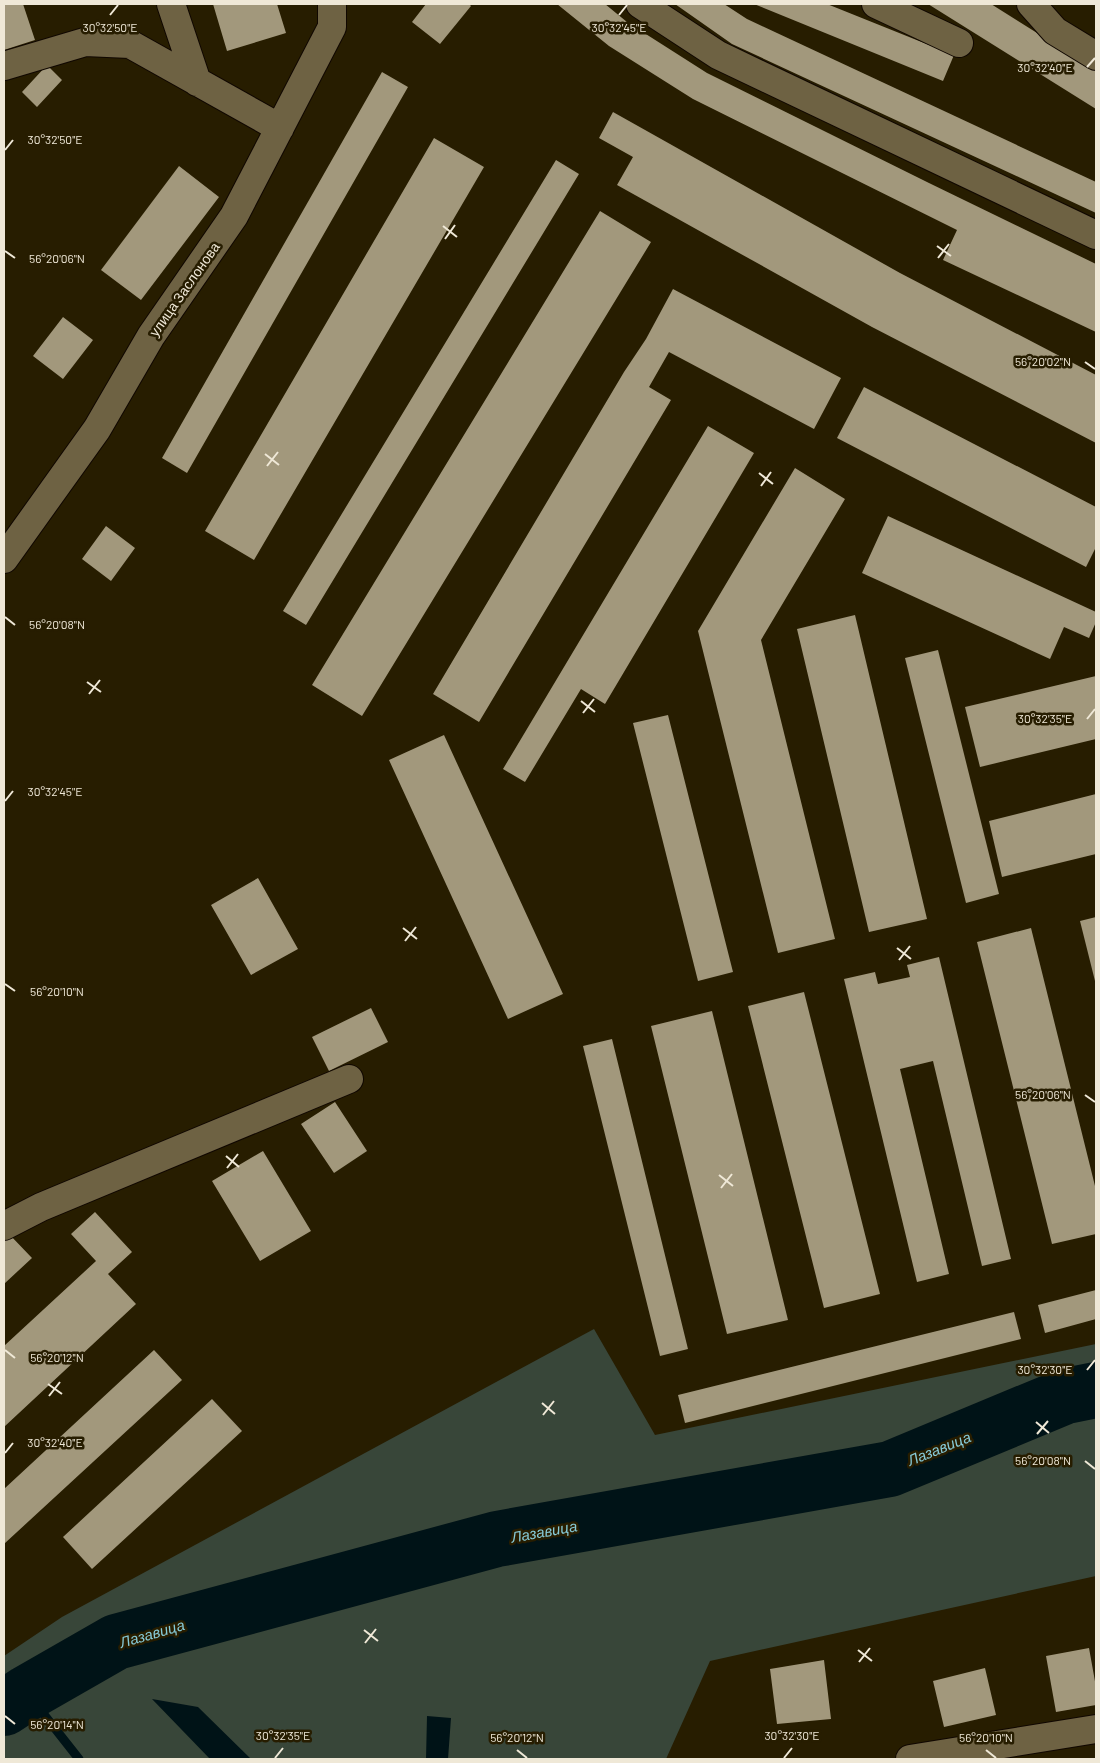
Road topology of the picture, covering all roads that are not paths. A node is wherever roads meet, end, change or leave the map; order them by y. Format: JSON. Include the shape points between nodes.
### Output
{"nodes":[{"id":1,"x":171,"y":4,"type":"edge"},
{"id":2,"x":332,"y":4,"type":"edge"},
{"id":3,"x":640,"y":4,"type":"edge"},
{"id":4,"x":876,"y":4,"type":"edge"},
{"id":5,"x":1031,"y":4,"type":"edge"},
{"id":6,"x":959,"y":43,"type":"dead end"},
{"id":7,"x":1096,"y":56,"type":"edge"},
{"id":8,"x":4,"y":66,"type":"edge"},
{"id":9,"x":197,"y":82,"type":"junction"},
{"id":10,"x":280,"y":128,"type":"junction"},
{"id":11,"x":1096,"y":235,"type":"edge"},
{"id":12,"x":4,"y":559,"type":"edge"},
{"id":13,"x":349,"y":1079,"type":"dead end"},
{"id":14,"x":4,"y":1226,"type":"edge"},
{"id":15,"x":1096,"y":1729,"type":"edge"},
{"id":16,"x":1011,"y":1751,"type":"edge"},
{"id":17,"x":910,"y":1759,"type":"edge"}],
"edges":[{"from":1,"to":9,"type":"street"},
{"from":2,"to":10,"type":"street","name":"улица Заслонова","via":[[332,27]]},
{"from":3,"to":11,"type":"street","via":[[718,54]]},
{"from":4,"to":6,"type":"street"},
{"from":5,"to":7,"type":"street","via":[[1055,31]]},
{"from":8,"to":9,"type":"street","via":[[84,42],[130,44]]},
{"from":9,"to":10,"type":"street"},
{"from":10,"to":12,"type":"street","name":"улица Заслонова","via":[[234,216],[151,336],[97,429]]},
{"from":13,"to":14,"type":"street","via":[[40,1207]]},
{"from":15,"to":16,"type":"street"},
{"from":16,"to":17,"type":"street"}]}
